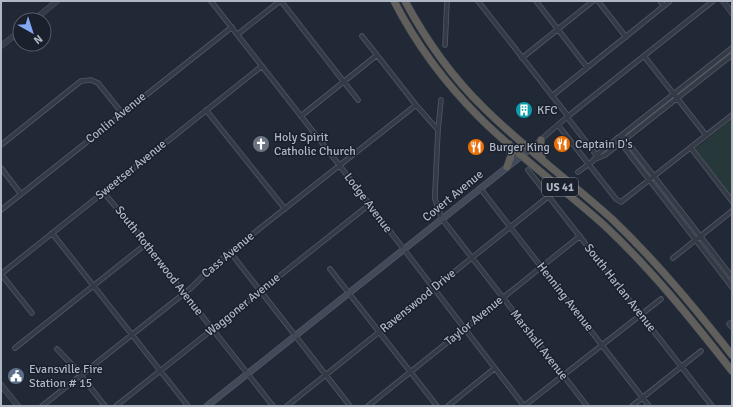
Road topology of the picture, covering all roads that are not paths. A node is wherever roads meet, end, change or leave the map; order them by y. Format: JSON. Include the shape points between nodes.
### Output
{"nodes":[{"id":1,"x":57,"y":1,"type":"edge"},
{"id":2,"x":211,"y":1,"type":"edge"},
{"id":3,"x":280,"y":1,"type":"edge"},
{"id":4,"x":394,"y":1,"type":"edge"},
{"id":5,"x":405,"y":1,"type":"edge"},
{"id":6,"x":447,"y":1,"type":"edge"},
{"id":7,"x":478,"y":1,"type":"edge"},
{"id":8,"x":536,"y":1,"type":"edge"},
{"id":9,"x":593,"y":1,"type":"edge"},
{"id":10,"x":598,"y":1,"type":"edge"},
{"id":11,"x":660,"y":1,"type":"edge"},
{"id":12,"x":670,"y":1,"type":"edge"},
{"id":13,"x":713,"y":1,"type":"edge"},
{"id":14,"x":723,"y":1,"type":"edge"},
{"id":15,"x":664,"y":6,"type":"junction"},
{"id":16,"x":44,"y":12,"type":"edge"},
{"id":17,"x":732,"y":13,"type":"edge"},
{"id":18,"x":232,"y":27,"type":"junction"},
{"id":19,"x":558,"y":29,"type":"junction"},
{"id":20,"x":238,"y":34,"type":"junction"},
{"id":21,"x":362,"y":36,"type":"dead end"},
{"id":22,"x":12,"y":37,"type":"edge"},
{"id":23,"x":626,"y":37,"type":"junction"},
{"id":24,"x":445,"y":45,"type":"dead end"},
{"id":25,"x":1,"y":46,"type":"edge"},
{"id":26,"x":732,"y":48,"type":"edge"},
{"id":27,"x":377,"y":55,"type":"junction"},
{"id":28,"x":732,"y":55,"type":"edge"},
{"id":29,"x":644,"y":56,"type":"junction"},
{"id":30,"x":522,"y":58,"type":"junction"},
{"id":31,"x":262,"y":66,"type":"junction"},
{"id":32,"x":587,"y":67,"type":"junction"},
{"id":33,"x":344,"y":81,"type":"junction"},
{"id":34,"x":673,"y":94,"type":"junction"},
{"id":35,"x":552,"y":96,"type":"junction"},
{"id":36,"x":676,"y":98,"type":"junction"},
{"id":37,"x":358,"y":100,"type":"dead end"},
{"id":38,"x":441,"y":100,"type":"dead end"},
{"id":39,"x":416,"y":105,"type":"junction"},
{"id":40,"x":206,"y":110,"type":"junction"},
{"id":41,"x":122,"y":113,"type":"junction"},
{"id":42,"x":732,"y":115,"type":"edge"},
{"id":43,"x":301,"y":116,"type":"junction"},
{"id":44,"x":568,"y":117,"type":"junction"},
{"id":45,"x":558,"y":125,"type":"junction"},
{"id":46,"x":438,"y":130,"type":"junction"},
{"id":47,"x":622,"y":135,"type":"junction"},
{"id":48,"x":706,"y":135,"type":"junction"},
{"id":49,"x":617,"y":138,"type":"junction"},
{"id":50,"x":625,"y":139,"type":"junction"},
{"id":51,"x":541,"y":140,"type":"junction"},
{"id":52,"x":621,"y":142,"type":"junction"},
{"id":53,"x":509,"y":144,"type":"junction"},
{"id":54,"x":1,"y":145,"type":"edge"},
{"id":55,"x":691,"y":148,"type":"junction"},
{"id":56,"x":530,"y":149,"type":"junction"},
{"id":57,"x":522,"y":155,"type":"junction"},
{"id":58,"x":598,"y":157,"type":"junction"},
{"id":59,"x":542,"y":159,"type":"junction"},
{"id":60,"x":588,"y":164,"type":"junction"},
{"id":61,"x":340,"y":166,"type":"junction"},
{"id":62,"x":507,"y":166,"type":"junction"},
{"id":63,"x":1,"y":168,"type":"edge"},
{"id":64,"x":528,"y":170,"type":"dead end"},
{"id":65,"x":578,"y":172,"type":"dead end"},
{"id":66,"x":654,"y":176,"type":"junction"},
{"id":67,"x":650,"y":180,"type":"junction"},
{"id":68,"x":480,"y":188,"type":"junction"},
{"id":69,"x":103,"y":192,"type":"junction"},
{"id":70,"x":21,"y":194,"type":"junction"},
{"id":71,"x":549,"y":196,"type":"junction"},
{"id":72,"x":732,"y":201,"type":"edge"},
{"id":73,"x":370,"y":204,"type":"junction"},
{"id":74,"x":285,"y":209,"type":"junction"},
{"id":75,"x":1,"y":210,"type":"edge"},
{"id":76,"x":732,"y":211,"type":"edge"},
{"id":77,"x":442,"y":219,"type":"junction"},
{"id":78,"x":510,"y":227,"type":"junction"},
{"id":79,"x":52,"y":233,"type":"junction"},
{"id":80,"x":580,"y":236,"type":"junction"},
{"id":81,"x":700,"y":236,"type":"junction"},
{"id":82,"x":696,"y":240,"type":"junction"},
{"id":83,"x":146,"y":244,"type":"junction"},
{"id":84,"x":404,"y":250,"type":"junction"},
{"id":85,"x":230,"y":252,"type":"junction"},
{"id":86,"x":472,"y":258,"type":"junction"},
{"id":87,"x":673,"y":258,"type":"dead end"},
{"id":88,"x":541,"y":266,"type":"junction"},
{"id":89,"x":330,"y":269,"type":"dead end"},
{"id":90,"x":1,"y":274,"type":"edge"},
{"id":91,"x":732,"y":277,"type":"edge"},
{"id":92,"x":94,"y":286,"type":"junction"},
{"id":93,"x":732,"y":287,"type":"edge"},
{"id":94,"x":434,"y":288,"type":"junction"},
{"id":95,"x":260,"y":291,"type":"junction"},
{"id":96,"x":349,"y":292,"type":"junction"},
{"id":97,"x":184,"y":293,"type":"junction"},
{"id":98,"x":502,"y":297,"type":"junction"},
{"id":99,"x":661,"y":299,"type":"dead end"},
{"id":100,"x":32,"y":313,"type":"dead end"},
{"id":101,"x":641,"y":314,"type":"junction"},
{"id":102,"x":464,"y":329,"type":"junction"},
{"id":103,"x":212,"y":330,"type":"junction"},
{"id":104,"x":380,"y":332,"type":"junction"},
{"id":105,"x":132,"y":335,"type":"junction"},
{"id":106,"x":295,"y":336,"type":"junction"},
{"id":107,"x":602,"y":345,"type":"junction"},
{"id":108,"x":16,"y":348,"type":"dead end"},
{"id":109,"x":57,"y":349,"type":"dead end"},
{"id":110,"x":701,"y":351,"type":"dead end"},
{"id":111,"x":732,"y":355,"type":"edge"},
{"id":112,"x":732,"y":360,"type":"edge"},
{"id":113,"x":682,"y":366,"type":"junction"},
{"id":114,"x":495,"y":368,"type":"junction"},
{"id":115,"x":731,"y":369,"type":"edge"},
{"id":116,"x":160,"y":371,"type":"junction"},
{"id":117,"x":411,"y":372,"type":"junction"},
{"id":118,"x":247,"y":374,"type":"junction"},
{"id":119,"x":81,"y":375,"type":"junction"},
{"id":120,"x":326,"y":375,"type":"junction"},
{"id":121,"x":563,"y":376,"type":"junction"},
{"id":122,"x":1,"y":384,"type":"edge"},
{"id":123,"x":643,"y":397,"type":"junction"},
{"id":124,"x":18,"y":406,"type":"edge"},
{"id":125,"x":42,"y":406,"type":"edge"},
{"id":126,"x":105,"y":406,"type":"edge"},
{"id":127,"x":116,"y":406,"type":"edge"},
{"id":128,"x":188,"y":406,"type":"edge"},
{"id":129,"x":207,"y":406,"type":"edge"},
{"id":130,"x":273,"y":406,"type":"edge"},
{"id":131,"x":286,"y":406,"type":"edge"},
{"id":132,"x":350,"y":406,"type":"edge"},
{"id":133,"x":368,"y":406,"type":"edge"},
{"id":134,"x":437,"y":406,"type":"edge"},
{"id":135,"x":448,"y":406,"type":"edge"},
{"id":136,"x":524,"y":406,"type":"edge"},
{"id":137,"x":586,"y":406,"type":"edge"},
{"id":138,"x":632,"y":406,"type":"edge"},
{"id":139,"x":650,"y":406,"type":"edge"},
{"id":140,"x":712,"y":406,"type":"edge"}],
"edges":[{"from":1,"to":16,"type":"street"},
{"from":2,"to":18,"type":"street","name":"Lodge Avenue"},
{"from":3,"to":20,"type":"street"},
{"from":3,"to":33,"type":"street"},
{"from":4,"to":53,"type":"highway","number":"US 41","via":[[414,36],[442,76],[480,118]]},
{"from":5,"to":56,"type":"highway","number":"US 41","via":[[424,33],[462,85],[492,116]]},
{"from":6,"to":24,"type":"street"},
{"from":7,"to":30,"type":"street"},
{"from":8,"to":19,"type":"street"},
{"from":9,"to":19,"type":"street"},
{"from":10,"to":23,"type":"street"},
{"from":11,"to":15,"type":"street"},
{"from":12,"to":15,"type":"street"},
{"from":13,"to":29,"type":"street","name":"Covert Avenue"},
{"from":14,"to":17,"type":"street"},
{"from":15,"to":23,"type":"street"},
{"from":18,"to":20,"type":"street","name":"Lodge Avenue"},
{"from":18,"to":41,"type":"street","name":"Conlin Avenue"},
{"from":19,"to":30,"type":"street"},
{"from":19,"to":32,"type":"street"},
{"from":20,"to":31,"type":"street","name":"Lodge Avenue"},
{"from":21,"to":27,"type":"street"},
{"from":22,"to":25,"type":"street"},
{"from":23,"to":32,"type":"street"},
{"from":26,"to":34,"type":"street"},
{"from":27,"to":33,"type":"street"},
{"from":27,"to":39,"type":"street"},
{"from":28,"to":36,"type":"street"},
{"from":29,"to":34,"type":"street"},
{"from":29,"to":44,"type":"street","name":"Covert Avenue"},
{"from":30,"to":35,"type":"street"},
{"from":31,"to":40,"type":"street","name":"Sweetser Avenue"},
{"from":31,"to":43,"type":"street","name":"Lodge Avenue"},
{"from":32,"to":35,"type":"street"},
{"from":33,"to":37,"type":"street"},
{"from":33,"to":43,"type":"street"},
{"from":34,"to":36,"type":"street"},
{"from":34,"to":47,"type":"street"},
{"from":35,"to":44,"type":"street"},
{"from":36,"to":48,"type":"street"},
{"from":36,"to":50,"type":"street"},
{"from":38,"to":46,"type":"street","name":"Marshall Avenue"},
{"from":39,"to":46,"type":"street"},
{"from":39,"to":61,"type":"street","name":"Cass Avenue"},
{"from":40,"to":69,"type":"street","name":"Sweetser Avenue"},
{"from":40,"to":74,"type":"street"},
{"from":41,"to":54,"type":"street","via":[[98,83],[91,80],[81,81]]},
{"from":41,"to":70,"type":"street","name":"Conlin Avenue"},
{"from":42,"to":48,"type":"street"},
{"from":43,"to":61,"type":"street","name":"Lodge Avenue"},
{"from":44,"to":45,"type":"street","name":"Covert Avenue"},
{"from":44,"to":58,"type":"street"},
{"from":45,"to":51,"type":"street","name":"Covert Avenue"},
{"from":45,"to":60,"type":"street"},
{"from":46,"to":77,"type":"street","name":"Marshall Avenue","via":[[435,192]]},
{"from":47,"to":49,"type":"street"},
{"from":47,"to":50,"type":"street"},
{"from":48,"to":55,"type":"street"},
{"from":49,"to":52,"type":"street"},
{"from":49,"to":58,"type":"street"},
{"from":50,"to":52,"type":"street"},
{"from":50,"to":66,"type":"street"},
{"from":51,"to":56,"type":"street","name":"Covert Avenue"},
{"from":51,"to":59,"type":"highway"},
{"from":52,"to":58,"type":"street","via":[[604,156]]},
{"from":52,"to":67,"type":"street"},
{"from":53,"to":57,"type":"highway","number":"US 41"},
{"from":53,"to":62,"type":"highway","via":[[511,156]]},
{"from":55,"to":66,"type":"street"},
{"from":55,"to":72,"type":"street"},
{"from":56,"to":57,"type":"main road","name":"Covert Avenue"},
{"from":56,"to":59,"type":"highway","number":"US 41"},
{"from":57,"to":62,"type":"main road","name":"Covert Avenue"},
{"from":57,"to":115,"type":"highway","number":"US 41","via":[[627,247],[681,306]]},
{"from":58,"to":60,"type":"street"},
{"from":59,"to":111,"type":"highway","number":"US 41","via":[[638,244],[686,297]]},
{"from":60,"to":65,"type":"street"},
{"from":60,"to":67,"type":"street","via":[[620,202]]},
{"from":61,"to":73,"type":"street","name":"Lodge Avenue"},
{"from":61,"to":74,"type":"street","name":"Cass Avenue"},
{"from":62,"to":68,"type":"main road","name":"Covert Avenue"},
{"from":63,"to":70,"type":"street"},
{"from":64,"to":71,"type":"street","name":"South Harlan Avenue"},
{"from":66,"to":67,"type":"street"},
{"from":66,"to":81,"type":"street"},
{"from":67,"to":82,"type":"street"},
{"from":68,"to":77,"type":"main road","name":"Covert Avenue"},
{"from":68,"to":78,"type":"street","name":"Henning Avenue"},
{"from":69,"to":79,"type":"street","name":"Sweetser Avenue"},
{"from":69,"to":83,"type":"street","name":"South Rotherwood Avenue"},
{"from":70,"to":75,"type":"street","name":"Conlin Avenue"},
{"from":71,"to":78,"type":"street","name":"Ravenswood Drive"},
{"from":71,"to":80,"type":"street","name":"South Harlan Avenue"},
{"from":73,"to":84,"type":"street","name":"Lodge Avenue"},
{"from":73,"to":95,"type":"street","name":"Waggoner Avenue"},
{"from":74,"to":85,"type":"street","name":"Cass Avenue"},
{"from":76,"to":81,"type":"street"},
{"from":77,"to":84,"type":"main road","name":"Covert Avenue"},
{"from":77,"to":86,"type":"street","name":"Marshall Avenue"},
{"from":78,"to":86,"type":"street","name":"Ravenswood Drive"},
{"from":78,"to":88,"type":"street","name":"Henning Avenue"},
{"from":79,"to":90,"type":"street","name":"Sweetser Avenue"},
{"from":79,"to":92,"type":"street"},
{"from":80,"to":88,"type":"street","name":"Taylor Avenue"},
{"from":80,"to":101,"type":"street","name":"South Harlan Avenue"},
{"from":81,"to":82,"type":"street"},
{"from":81,"to":91,"type":"street"},
{"from":82,"to":87,"type":"street"},
{"from":82,"to":93,"type":"street"},
{"from":83,"to":92,"type":"street"},
{"from":83,"to":97,"type":"street","name":"South Rotherwood Avenue"},
{"from":84,"to":94,"type":"street","name":"Lodge Avenue"},
{"from":84,"to":96,"type":"main road","name":"Covert Avenue"},
{"from":85,"to":95,"type":"street"},
{"from":85,"to":97,"type":"street","name":"Cass Avenue"},
{"from":86,"to":94,"type":"street","name":"Ravenswood Drive"},
{"from":86,"to":98,"type":"street","name":"Marshall Avenue"},
{"from":88,"to":98,"type":"street","name":"Taylor Avenue"},
{"from":88,"to":107,"type":"street","name":"Henning Avenue"},
{"from":89,"to":96,"type":"street"},
{"from":90,"to":100,"type":"street"},
{"from":92,"to":105,"type":"street"},
{"from":92,"to":108,"type":"street"},
{"from":94,"to":102,"type":"street","name":"Lodge Avenue"},
{"from":94,"to":104,"type":"street","name":"Ravenswood Drive"},
{"from":95,"to":103,"type":"street","name":"Waggoner Avenue"},
{"from":95,"to":106,"type":"street"},
{"from":96,"to":104,"type":"street"},
{"from":96,"to":106,"type":"main road","name":"Covert Avenue"},
{"from":97,"to":103,"type":"street","name":"South Rotherwood Avenue"},
{"from":97,"to":105,"type":"street","name":"Cass Avenue"},
{"from":98,"to":102,"type":"street","name":"Taylor Avenue"},
{"from":98,"to":121,"type":"street","name":"Marshall Avenue"},
{"from":99,"to":101,"type":"street"},
{"from":101,"to":107,"type":"street"},
{"from":101,"to":113,"type":"street","name":"South Harlan Avenue"},
{"from":102,"to":114,"type":"street","name":"Lodge Avenue"},
{"from":102,"to":117,"type":"street","name":"Taylor Avenue"},
{"from":103,"to":116,"type":"street","name":"Waggoner Avenue"},
{"from":103,"to":118,"type":"street","name":"South Rotherwood Avenue"},
{"from":104,"to":117,"type":"street"},
{"from":104,"to":120,"type":"street","name":"Ravenswood Drive"},
{"from":105,"to":116,"type":"street"},
{"from":105,"to":119,"type":"street","name":"Cass Avenue"},
{"from":106,"to":118,"type":"main road","name":"Covert Avenue"},
{"from":106,"to":120,"type":"street"},
{"from":107,"to":121,"type":"street"},
{"from":107,"to":123,"type":"street","name":"Henning Avenue"},
{"from":109,"to":119,"type":"street"},
{"from":110,"to":113,"type":"street"},
{"from":112,"to":115,"type":"highway","via":[[728,362]]},
{"from":113,"to":123,"type":"street"},
{"from":113,"to":140,"type":"street","name":"South Harlan Avenue"},
{"from":114,"to":135,"type":"street"},
{"from":114,"to":136,"type":"street","name":"Lodge Avenue"},
{"from":116,"to":127,"type":"street","name":"Waggoner Avenue"},
{"from":116,"to":128,"type":"street"},
{"from":117,"to":133,"type":"street","name":"Taylor Avenue"},
{"from":117,"to":134,"type":"street"},
{"from":118,"to":129,"type":"main road","name":"Covert Avenue"},
{"from":118,"to":130,"type":"street","name":"South Rotherwood Avenue"},
{"from":119,"to":125,"type":"street","name":"Cass Avenue"},
{"from":119,"to":126,"type":"street"},
{"from":120,"to":131,"type":"street","name":"Ravenswood Drive"},
{"from":120,"to":132,"type":"street"},
{"from":121,"to":136,"type":"street"},
{"from":121,"to":137,"type":"street","name":"Marshall Avenue"},
{"from":122,"to":124,"type":"street"},
{"from":123,"to":138,"type":"street"},
{"from":123,"to":139,"type":"street","name":"Henning Avenue"}]}
